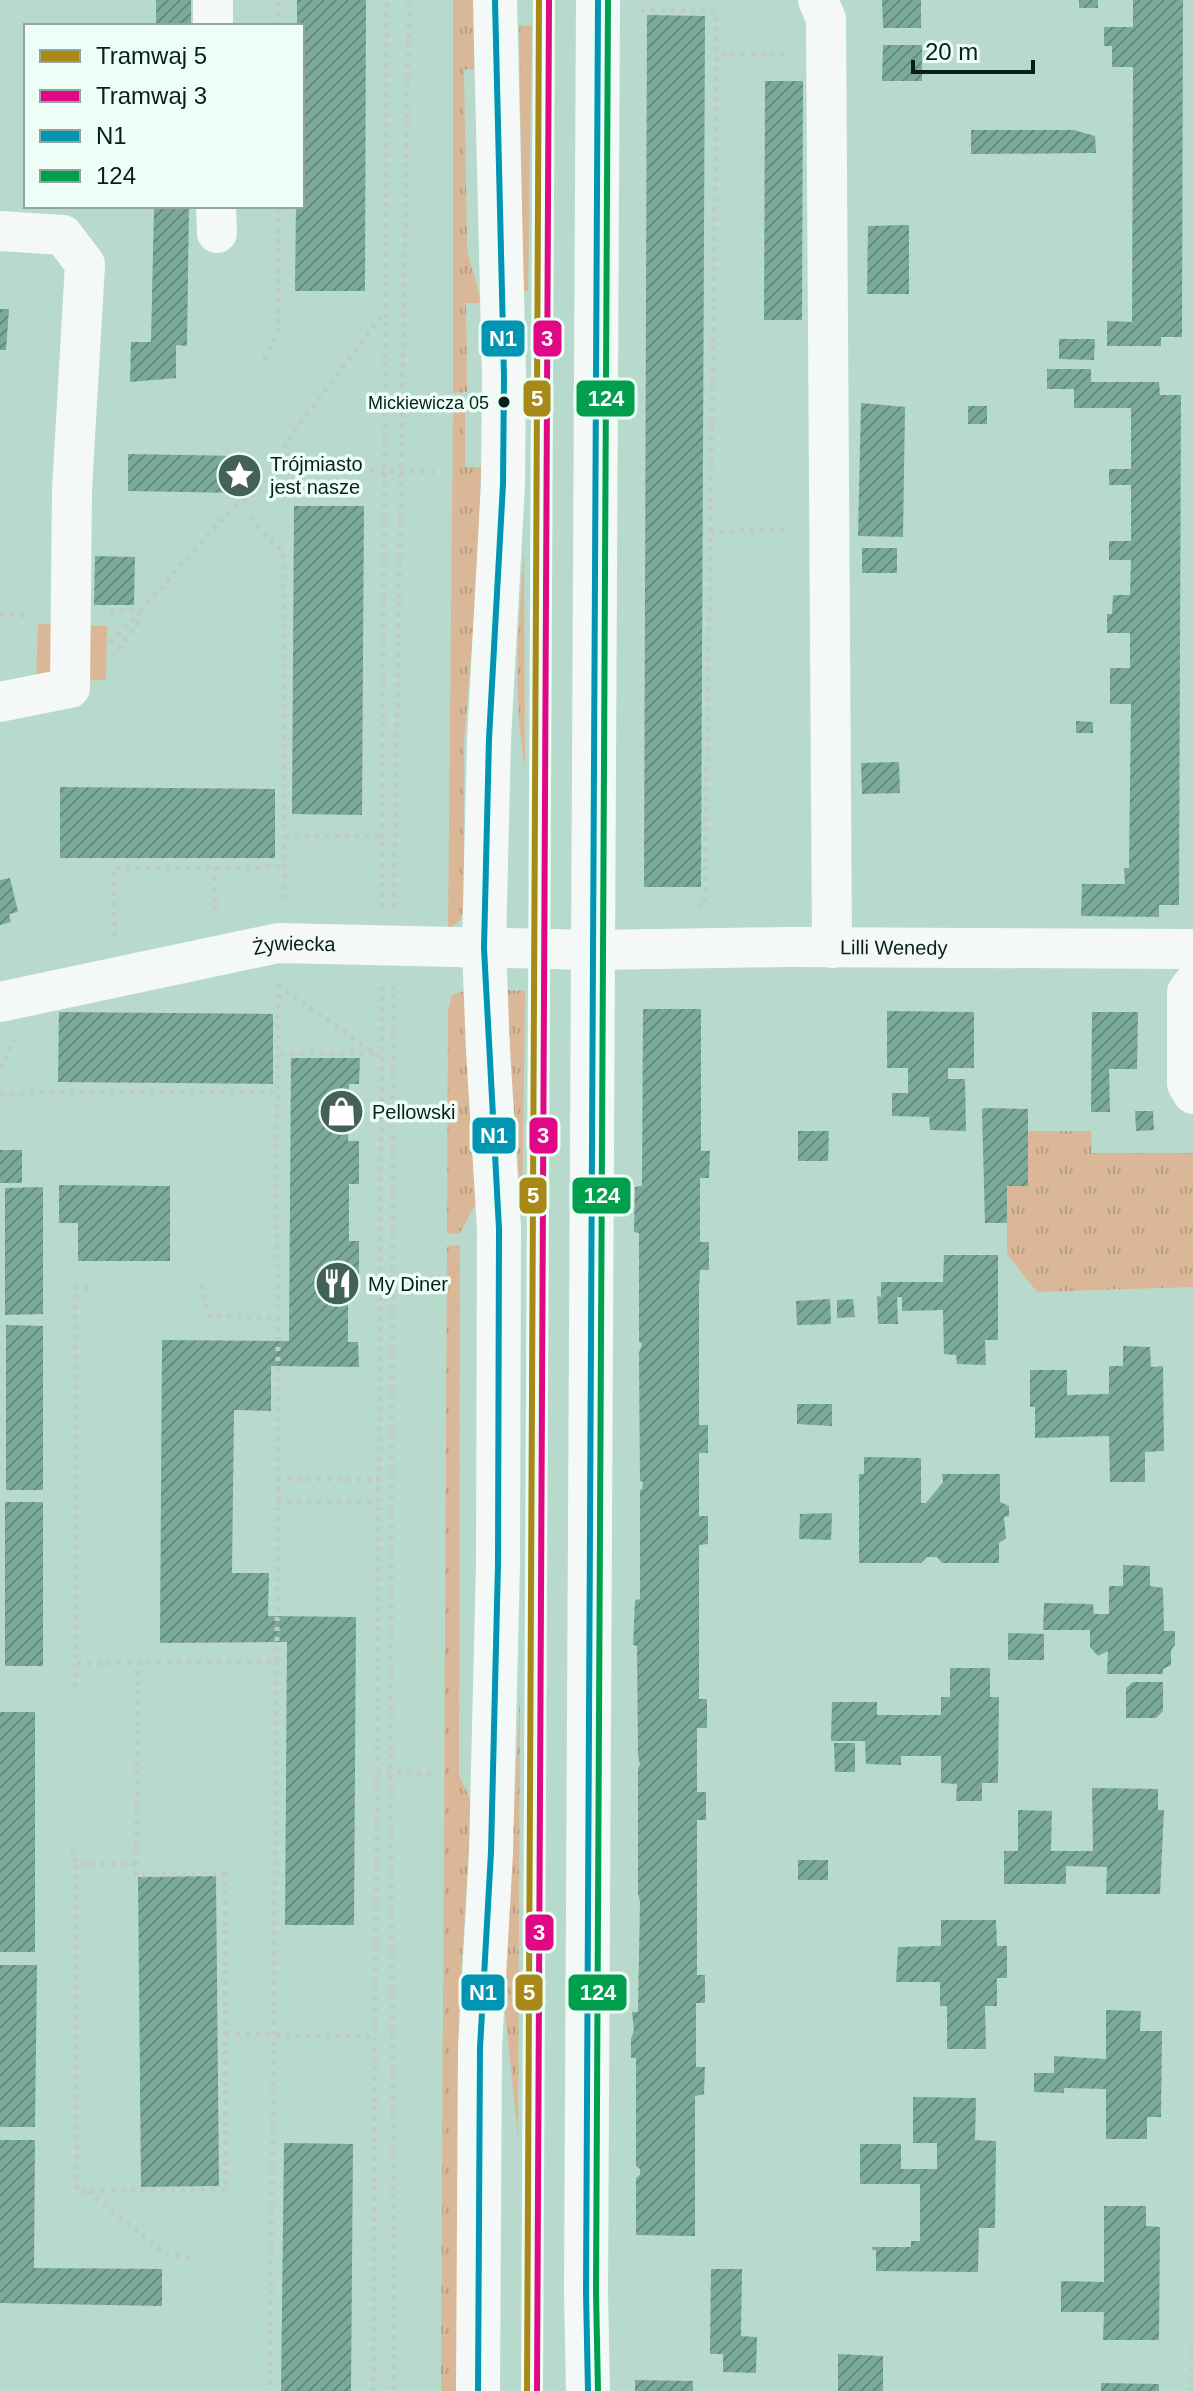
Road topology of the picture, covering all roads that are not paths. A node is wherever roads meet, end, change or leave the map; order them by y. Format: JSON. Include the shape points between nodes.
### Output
{"nodes":[{"id":1,"x":213,"y":0,"type":"edge"},
{"id":2,"x":495,"y":0,"type":"edge"},
{"id":3,"x":598,"y":0,"type":"edge"},
{"id":4,"x":818,"y":0,"type":"edge"},
{"id":5,"x":213,"y":24,"type":"edge"},
{"id":6,"x":0,"y":231,"type":"edge"},
{"id":7,"x":0,"y":702,"type":"edge"},
{"id":8,"x":484,"y":948,"type":"junction"},
{"id":9,"x":832,"y":948,"type":"junction"},
{"id":10,"x":1193,"y":949,"type":"edge"},
{"id":11,"x":594,"y":950,"type":"junction"},
{"id":12,"x":1193,"y":984,"type":"edge"},
{"id":13,"x":0,"y":1002,"type":"edge"},
{"id":14,"x":1193,"y":1094,"type":"edge"},
{"id":15,"x":478,"y":2391,"type":"edge"},
{"id":16,"x":588,"y":2391,"type":"edge"}],
"edges":[{"from":1,"to":5,"type":"street"},
{"from":2,"to":8,"type":"main road","via":[[503,469]]},
{"from":3,"to":11,"type":"main road"},
{"from":4,"to":9,"type":"street","via":[[826,19]]},
{"from":6,"to":7,"type":"street","via":[[63,235],[85,264],[72,490],[70,688]]},
{"from":8,"to":11,"type":"street","name":"Żywiecka"},
{"from":8,"to":13,"type":"street","name":"Żywiecka","via":[[388,946],[281,926]]},
{"from":8,"to":15,"type":"main road","via":[[499,1229],[498,1564],[480,2048]]},
{"from":9,"to":10,"type":"street","name":"Lilli Wenedy"},
{"from":9,"to":11,"type":"street","name":"Lilli Wenedy"},
{"from":11,"to":16,"type":"main road"},
{"from":12,"to":14,"type":"street","via":[[1187,992],[1187,1084]]}]}
